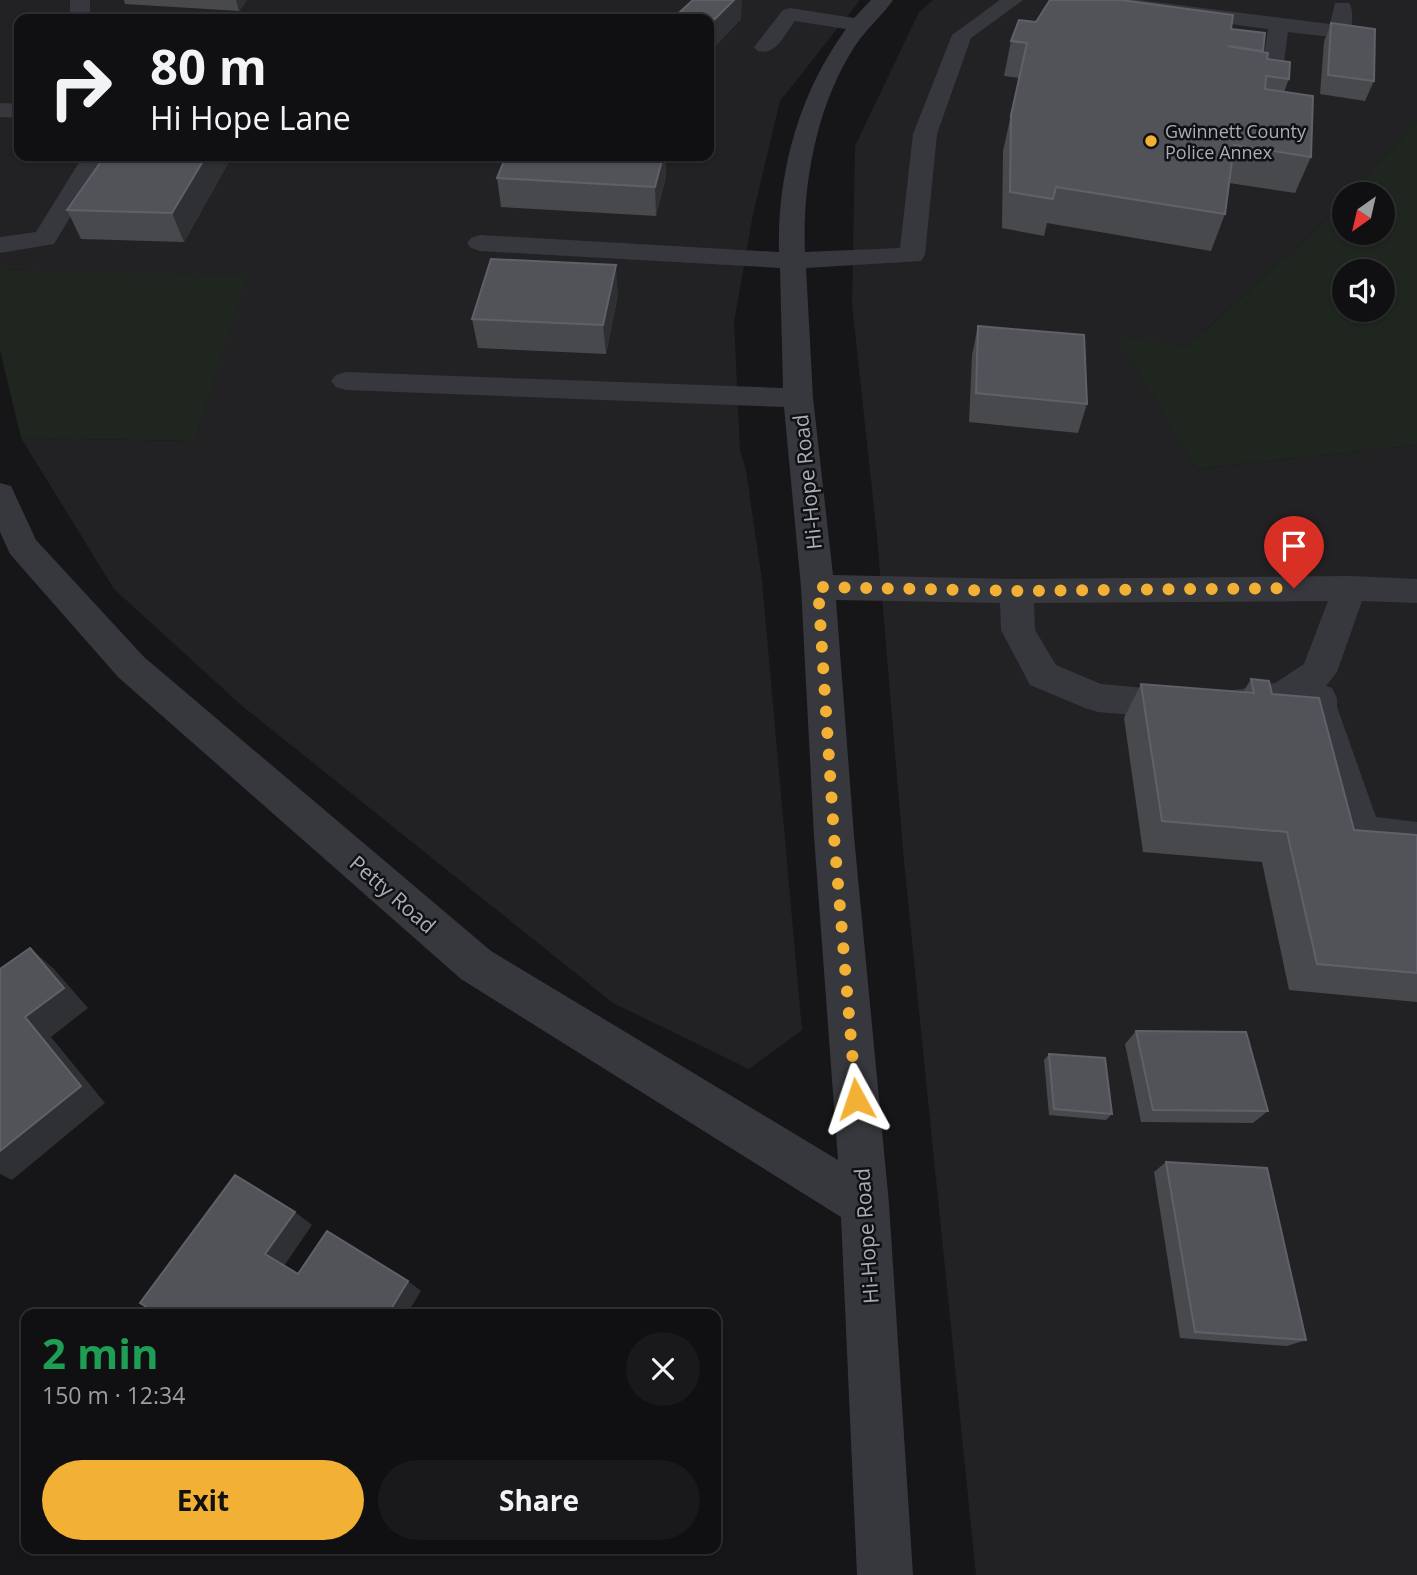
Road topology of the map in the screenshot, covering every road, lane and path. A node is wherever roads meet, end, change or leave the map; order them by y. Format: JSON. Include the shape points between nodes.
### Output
{"nodes":[{"id":1,"x":1013,"y":0,"type":"edge"},
{"id":2,"x":1092,"y":0,"type":"edge"},
{"id":3,"x":770,"y":1,"type":"edge"},
{"id":4,"x":1316,"y":3,"type":"dead end"},
{"id":5,"x":1342,"y":3,"type":"edge"},
{"id":6,"x":872,"y":12,"type":"edge"},
{"id":7,"x":790,"y":14,"type":"junction"},
{"id":8,"x":1279,"y":25,"type":"junction"},
{"id":9,"x":765,"y":47,"type":"dead end"},
{"id":10,"x":1270,"y":85,"type":"edge"},
{"id":11,"x":92,"y":161,"type":"edge"},
{"id":12,"x":480,"y":243,"type":"dead end"},
{"id":13,"x":0,"y":245,"type":"edge"},
{"id":14,"x":791,"y":261,"type":"junction"},
{"id":15,"x":346,"y":381,"type":"dead end"},
{"id":16,"x":798,"y":398,"type":"junction"},
{"id":17,"x":0,"y":494,"type":"edge"},
{"id":18,"x":818,"y":587,"type":"junction"},
{"id":19,"x":1350,"y":588,"type":"junction"},
{"id":20,"x":1016,"y":591,"type":"junction"},
{"id":21,"x":1417,"y":591,"type":"edge"},
{"id":22,"x":1319,"y":672,"type":"junction"},
{"id":23,"x":1417,"y":839,"type":"edge"},
{"id":24,"x":865,"y":1205,"type":"junction"},
{"id":25,"x":885,"y":1575,"type":"edge"}],
"edges":[{"from":1,"to":14,"type":"street","via":[[962,35],[925,134],[912,255]]},
{"from":2,"to":8,"type":"street"},
{"from":3,"to":7,"type":"street"},
{"from":4,"to":5,"type":"street"},
{"from":5,"to":8,"type":"street","via":[[1340,32]]},
{"from":6,"to":7,"type":"street"},
{"from":6,"to":14,"type":"street","name":"Hi-Hope Road","via":[[843,48],[808,126],[795,174]]},
{"from":7,"to":9,"type":"street"},
{"from":8,"to":10,"type":"street"},
{"from":11,"to":13,"type":"street","via":[[45,239]]},
{"from":12,"to":14,"type":"street"},
{"from":14,"to":16,"type":"street","name":"Hi-Hope Road"},
{"from":15,"to":16,"type":"street"},
{"from":16,"to":18,"type":"street","name":"Hi-Hope Road"},
{"from":17,"to":24,"type":"street","name":"Petty Road","via":[[22,546],[131,667],[476,965]]},
{"from":18,"to":20,"type":"street"},
{"from":18,"to":24,"type":"street","name":"Hi-Hope Road"},
{"from":19,"to":20,"type":"street"},
{"from":19,"to":21,"type":"street"},
{"from":19,"to":22,"type":"street"},
{"from":20,"to":22,"type":"street","via":[[1018,630],[1043,675],[1098,698],[1211,708],[1284,696]]},
{"from":22,"to":23,"type":"street","via":[[1319,707],[1361,832]]},
{"from":24,"to":25,"type":"street","name":"Hi-Hope Road"}]}
